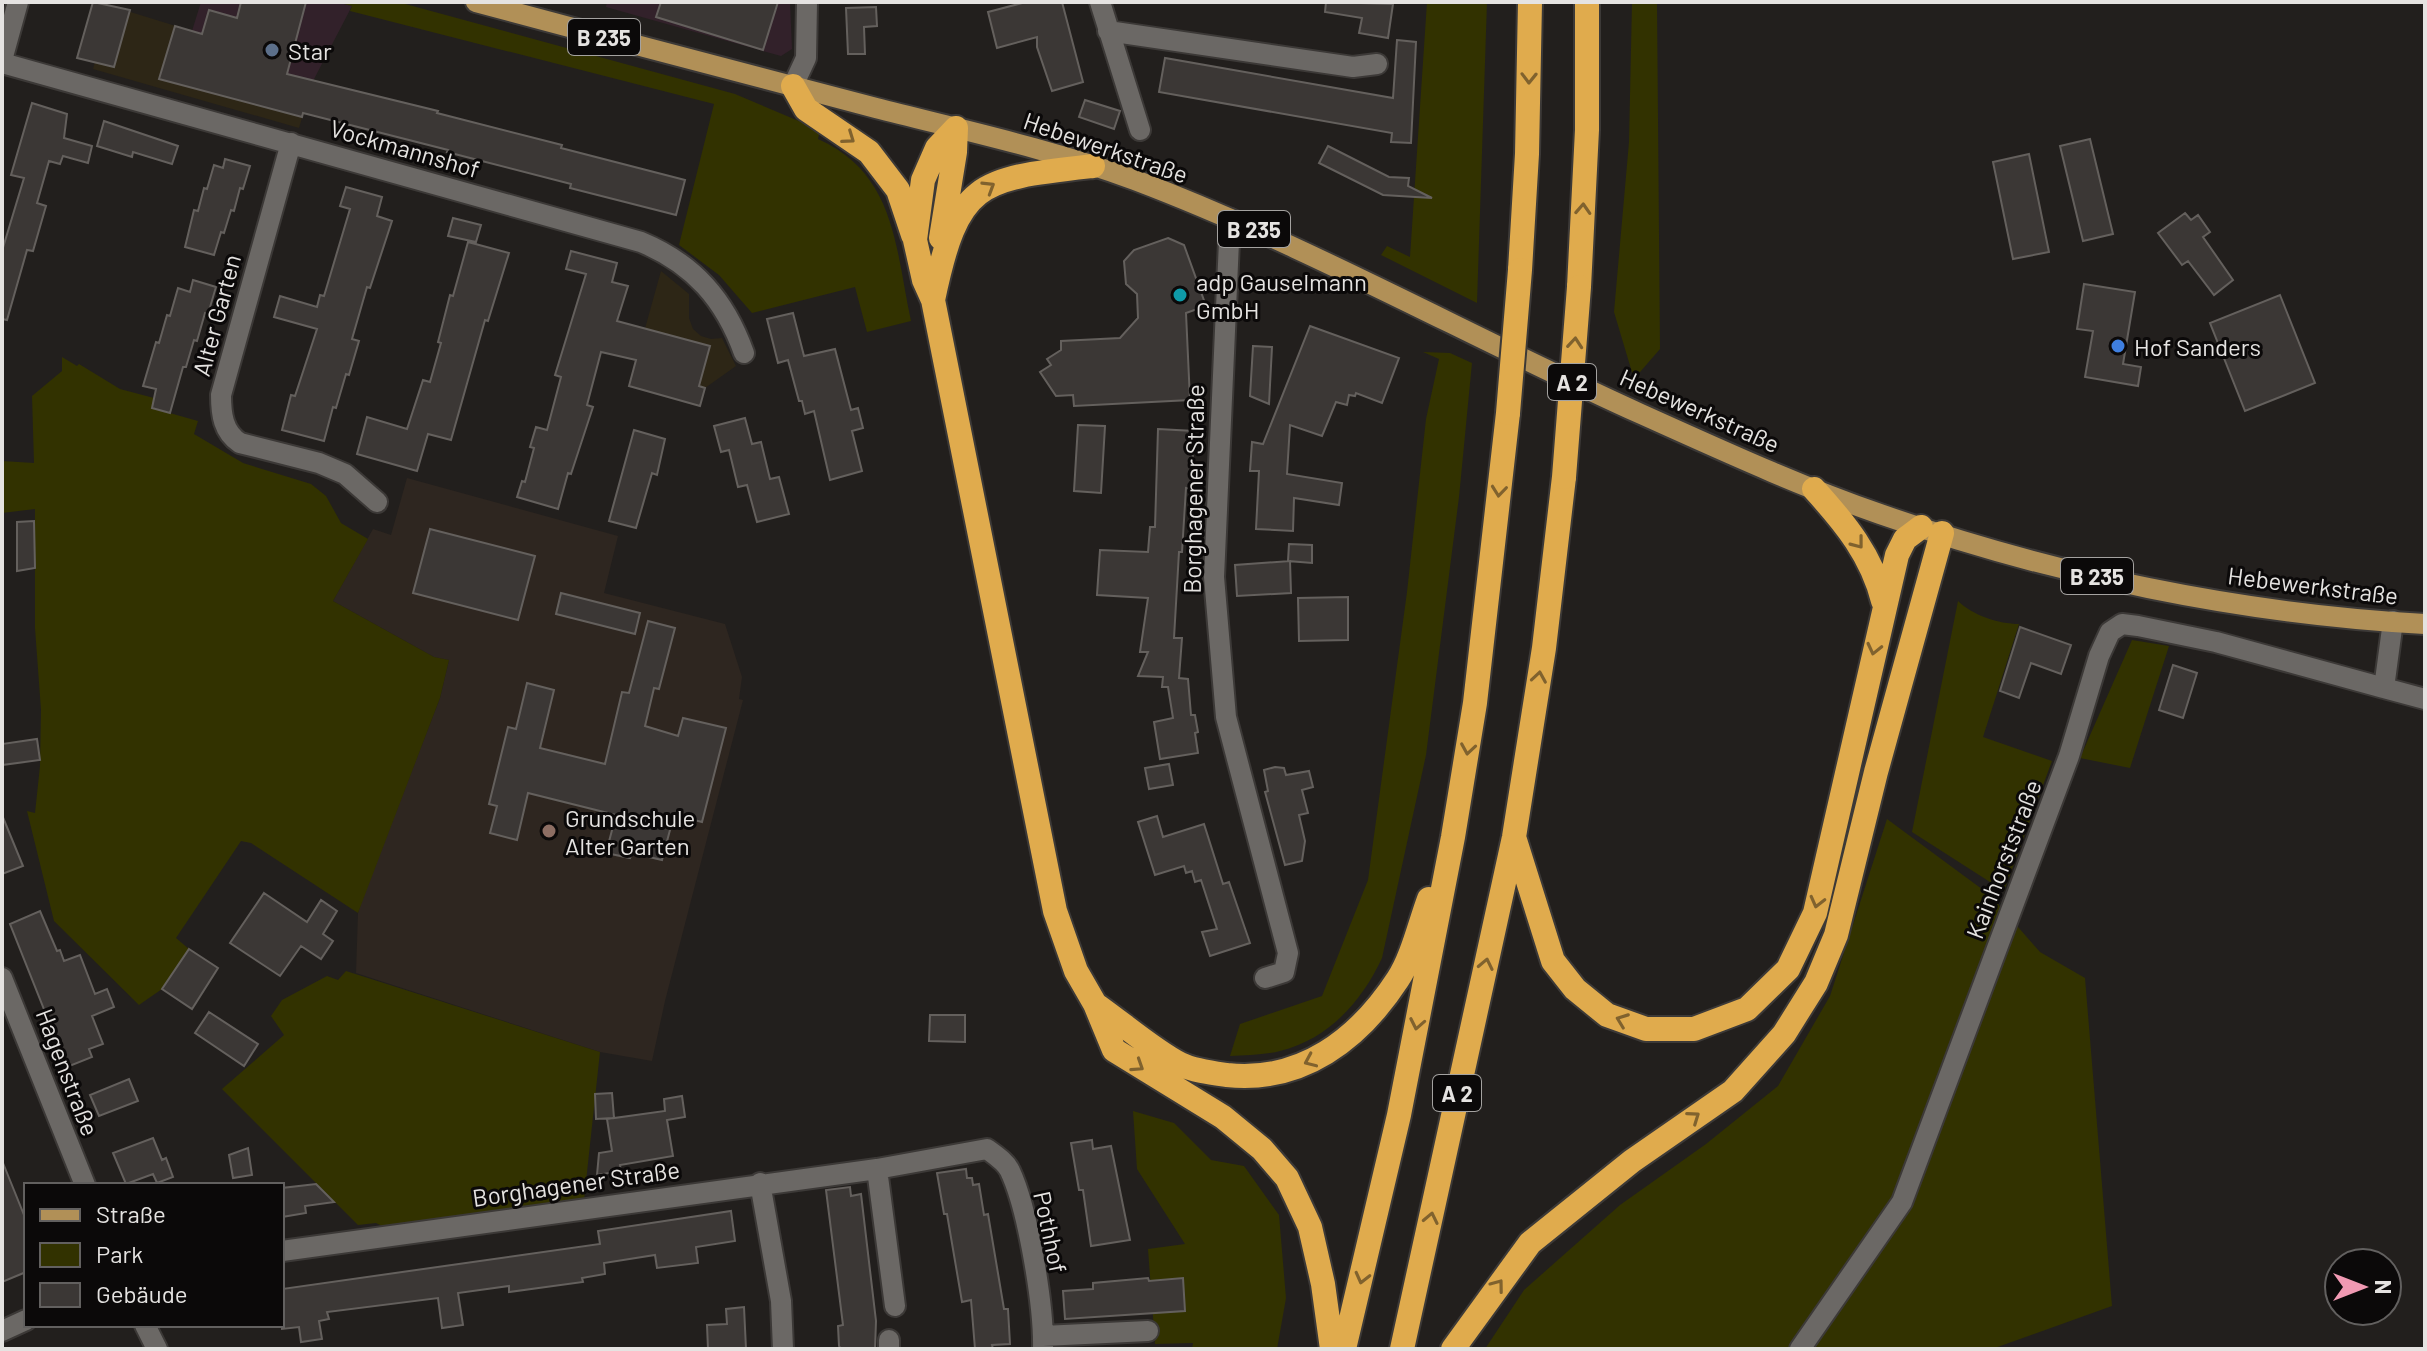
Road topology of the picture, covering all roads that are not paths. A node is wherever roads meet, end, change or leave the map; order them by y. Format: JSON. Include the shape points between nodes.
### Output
{"nodes":[{"id":1,"x":18,"y":2,"type":"edge"},
{"id":2,"x":476,"y":2,"type":"edge"},
{"id":3,"x":807,"y":2,"type":"edge"},
{"id":4,"x":1100,"y":2,"type":"edge"},
{"id":5,"x":1530,"y":2,"type":"edge"},
{"id":6,"x":1587,"y":2,"type":"edge"},
{"id":7,"x":1108,"y":31,"type":"junction"},
{"id":8,"x":2,"y":61,"type":"edge"},
{"id":9,"x":1377,"y":64,"type":"dead end"},
{"id":10,"x":793,"y":86,"type":"junction"},
{"id":11,"x":956,"y":128,"type":"junction"},
{"id":12,"x":1140,"y":130,"type":"dead end"},
{"id":13,"x":291,"y":143,"type":"junction"},
{"id":14,"x":1093,"y":166,"type":"junction"},
{"id":15,"x":1230,"y":219,"type":"junction"},
{"id":16,"x":915,"y":240,"type":"junction"},
{"id":17,"x":936,"y":288,"type":"junction"},
{"id":18,"x":744,"y":353,"type":"dead end"},
{"id":19,"x":1814,"y":489,"type":"junction"},
{"id":20,"x":377,"y":502,"type":"dead end"},
{"id":21,"x":1931,"y":530,"type":"junction"},
{"id":22,"x":1884,"y":606,"type":"junction"},
{"id":23,"x":2393,"y":621,"type":"junction"},
{"id":24,"x":2425,"y":624,"type":"edge"},
{"id":25,"x":2384,"y":688,"type":"junction"},
{"id":26,"x":2425,"y":699,"type":"edge"},
{"id":27,"x":1453,"y":837,"type":"junction"},
{"id":28,"x":1514,"y":837,"type":"junction"},
{"id":29,"x":2,"y":978,"type":"edge"},
{"id":30,"x":1265,"y":978,"type":"dead end"},
{"id":31,"x":1095,"y":1004,"type":"junction"},
{"id":32,"x":987,"y":1149,"type":"joint"},
{"id":33,"x":877,"y":1169,"type":"junction"},
{"id":34,"x":84,"y":1183,"type":"edge"},
{"id":35,"x":760,"y":1183,"type":"junction"},
{"id":36,"x":284,"y":1251,"type":"edge"},
{"id":37,"x":895,"y":1306,"type":"dead end"},
{"id":38,"x":24,"y":1321,"type":"edge"},
{"id":39,"x":146,"y":1327,"type":"edge"},
{"id":40,"x":2,"y":1331,"type":"edge"},
{"id":41,"x":1148,"y":1331,"type":"dead end"},
{"id":42,"x":1043,"y":1343,"type":"edge"},
{"id":43,"x":157,"y":1349,"type":"edge"},
{"id":44,"x":783,"y":1349,"type":"edge"},
{"id":45,"x":1332,"y":1349,"type":"edge"},
{"id":46,"x":1344,"y":1349,"type":"edge"},
{"id":47,"x":1402,"y":1349,"type":"edge"},
{"id":48,"x":1453,"y":1349,"type":"edge"},
{"id":49,"x":1800,"y":1349,"type":"edge"}],
"edges":[{"from":1,"to":8,"type":"street"},
{"from":2,"to":10,"type":"main road","name":"Hebewerkstraße","number":"B 235"},
{"from":3,"to":10,"type":"street","via":[[806,58]]},
{"from":4,"to":7,"type":"street"},
{"from":5,"to":27,"type":"highway","number":"A 2","one_way":true,"bridge":true,"via":[[1527,154],[1508,413],[1475,703]]},
{"from":28,"to":6,"type":"highway","number":"A 2","one_way":true,"bridge":true,"via":[[1564,477],[1587,130]]},
{"from":7,"to":9,"type":"street","via":[[1353,67]]},
{"from":7,"to":12,"type":"street"},
{"from":8,"to":13,"type":"street","name":"Vockmannshof"},
{"from":10,"to":11,"type":"main road","name":"Hebewerkstraße","number":"B 235"},
{"from":10,"to":16,"type":"highway","one_way":true,"via":[[806,109],[869,152],[898,190]]},
{"from":11,"to":14,"type":"main road","name":"Hebewerkstraße","number":"B 235"},
{"from":11,"to":16,"type":"highway","via":[[937,148],[923,180]]},
{"from":11,"to":17,"type":"highway"},
{"from":13,"to":18,"type":"street","name":"Vockmannshof","via":[[662,251],[722,305]]},
{"from":13,"to":20,"type":"street","name":"Alter Garten","via":[[221,395],[223,420],[240,443],[345,474]]},
{"from":14,"to":15,"type":"main road","name":"Hebewerkstraße","number":"B 235"},
{"from":17,"to":14,"type":"highway","one_way":true,"via":[[956,219],[972,198],[1001,180]]},
{"from":15,"to":19,"type":"main road","name":"Hebewerkstraße","number":"B 235","via":[[1638,413]]},
{"from":15,"to":30,"type":"street","name":"Borghagener Straße","via":[[1214,577],[1226,717],[1288,953],[1284,972]]},
{"from":16,"to":17,"type":"highway","via":[[924,280]]},
{"from":17,"to":31,"type":"highway","via":[[1055,911],[1076,971]]},
{"from":19,"to":21,"type":"main road","name":"Hebewerkstraße","number":"B 235"},
{"from":19,"to":22,"type":"highway","one_way":true,"via":[[1866,554]]},
{"from":21,"to":22,"type":"highway","via":[[1905,539]]},
{"from":21,"to":23,"type":"main road","name":"Hebewerkstraße","number":"B 235","via":[[2130,584],[2254,607]]},
{"from":48,"to":21,"type":"highway","one_way":true,"via":[[1530,1243],[1632,1161],[1733,1091],[1784,1034],[1816,983],[1836,935]]},
{"from":22,"to":28,"type":"highway","one_way":true,"via":[[1815,913],[1788,969],[1747,1009],[1694,1029],[1646,1029],[1607,1015],[1575,989],[1553,961]]},
{"from":23,"to":24,"type":"main road","name":"Hebewerkstraße","number":"B 235"},
{"from":23,"to":25,"type":"street"},
{"from":25,"to":26,"type":"street"},
{"from":25,"to":49,"type":"street","name":"Kainhorststraße","via":[[2138,626],[2122,624],[2110,632],[1902,1202]]},
{"from":27,"to":31,"type":"highway","one_way":true,"via":[[1399,977],[1348,1038],[1323,1056],[1285,1072],[1245,1077],[1207,1072],[1180,1064]]},
{"from":27,"to":46,"type":"highway","number":"A 2","one_way":true,"via":[[1399,1115]]},
{"from":47,"to":28,"type":"highway","number":"A 2","one_way":true},
{"from":29,"to":34,"type":"street","name":"Hagenstraße"},
{"from":31,"to":45,"type":"highway","one_way":true,"via":[[1114,1050],[1223,1117],[1287,1178],[1310,1227]]},
{"from":32,"to":33,"type":"street","name":"Borghagener Straße"},
{"from":32,"to":42,"type":"street","name":"Pothhof","via":[[1008,1167],[1021,1206]]},
{"from":33,"to":35,"type":"street","name":"Borghagener Straße"},
{"from":33,"to":37,"type":"street"},
{"from":35,"to":36,"type":"street","name":"Borghagener Straße"},
{"from":35,"to":44,"type":"street","via":[[781,1301]]},
{"from":38,"to":40,"type":"street"},
{"from":39,"to":43,"type":"street"},
{"from":41,"to":42,"type":"street","name":"Pothhof"}]}
